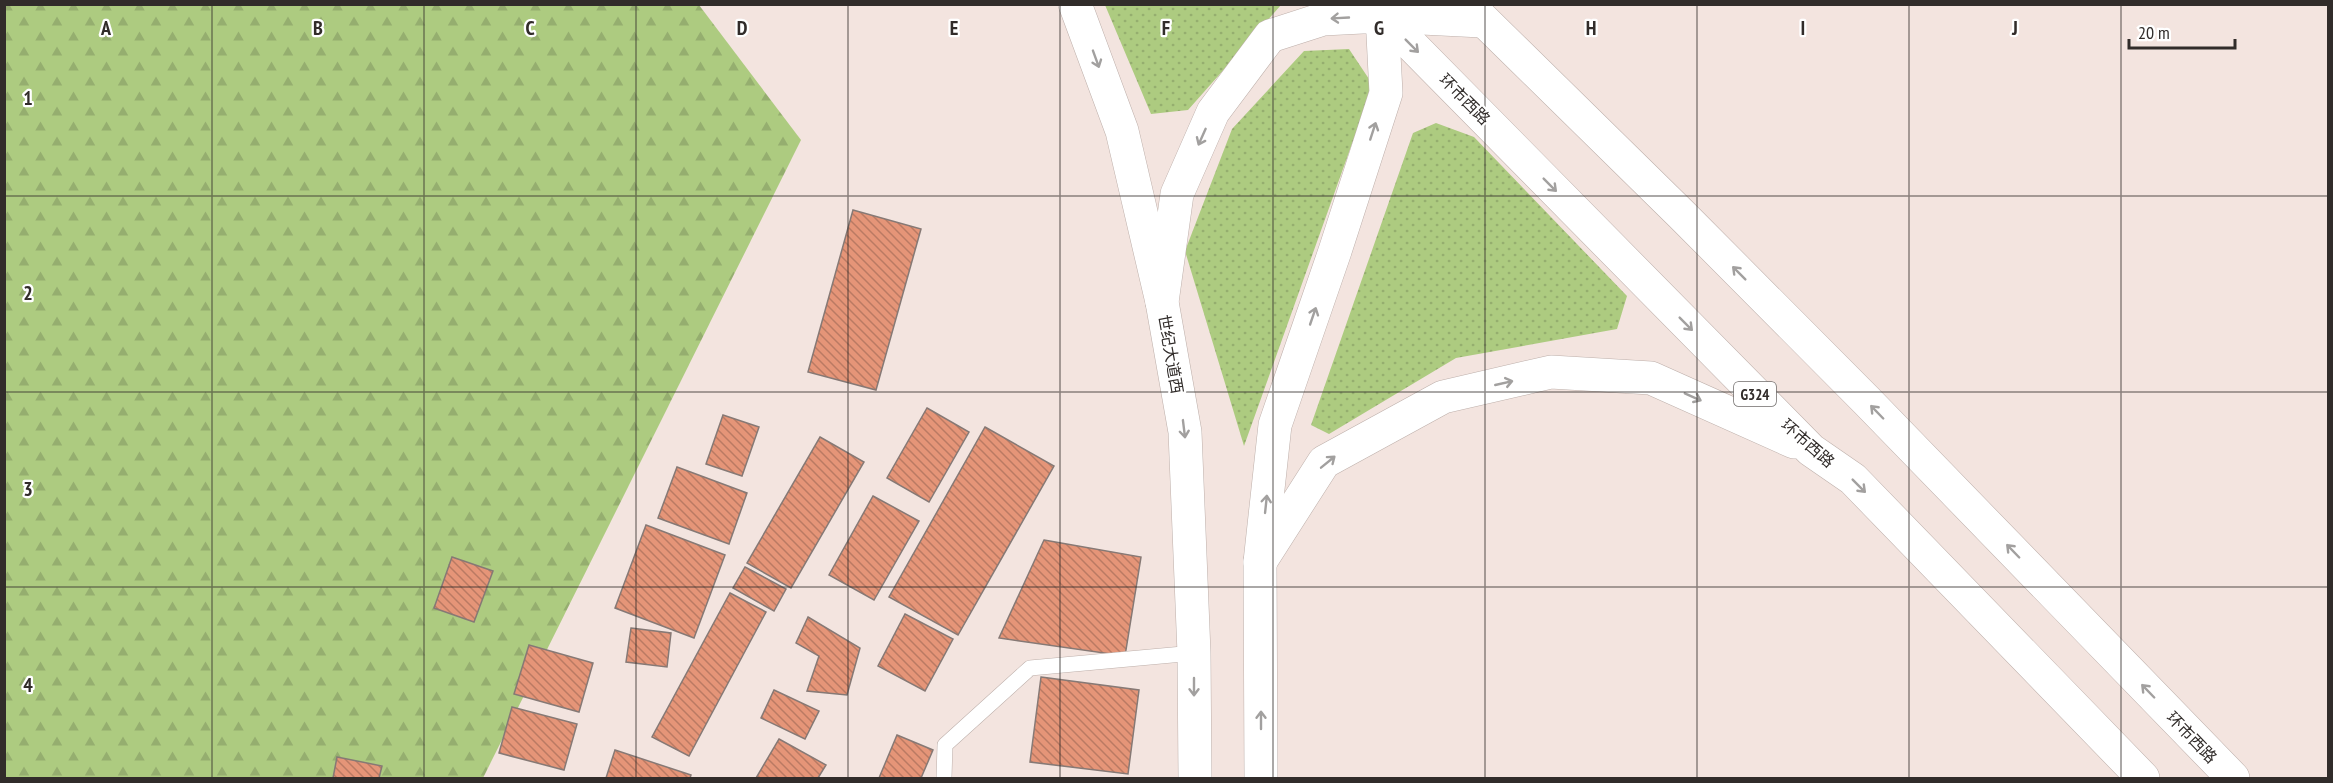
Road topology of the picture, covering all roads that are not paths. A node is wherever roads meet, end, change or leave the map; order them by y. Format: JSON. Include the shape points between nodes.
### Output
{"nodes":[{"id":1,"x":1075,"y":4,"type":"edge"},
{"id":2,"x":1378,"y":8,"type":"edge"},
{"id":3,"x":1475,"y":13,"type":"edge"},
{"id":4,"x":1162,"y":302,"type":"junction"},
{"id":5,"x":1810,"y":450,"type":"junction"},
{"id":6,"x":1260,"y":562,"type":"junction"},
{"id":7,"x":1194,"y":653,"type":"junction"},
{"id":8,"x":944,"y":778,"type":"edge"},
{"id":9,"x":1195,"y":778,"type":"edge"},
{"id":10,"x":1261,"y":778,"type":"edge"},
{"id":11,"x":2143,"y":778,"type":"edge"},
{"id":12,"x":2233,"y":778,"type":"edge"}],
"edges":[{"from":1,"to":4,"type":"main road","one_way":true,"via":[[1122,131]]},
{"from":2,"to":3,"type":"main road","name":"世纪大道西"},
{"from":2,"to":4,"type":"main road","name":"世纪大道西","one_way":true,"via":[[1323,19],[1270,36],[1213,112],[1177,194]]},
{"from":2,"to":5,"type":"main road","name":"环市西路","number":"G324","one_way":true},
{"from":6,"to":2,"type":"main road","one_way":true,"via":[[1275,425],[1386,93]]},
{"from":12,"to":3,"type":"main road","name":"环市西路","one_way":true,"via":[[1867,401]]},
{"from":4,"to":7,"type":"main road","name":"世纪大道西","one_way":true,"via":[[1185,432]]},
{"from":6,"to":5,"type":"main road","one_way":true,"via":[[1324,462],[1443,397],[1551,372],[1651,378]]},
{"from":5,"to":11,"type":"main road","name":"环市西路","number":"G324","one_way":true,"via":[[1852,479]]},
{"from":10,"to":6,"type":"main road","one_way":true},
{"from":7,"to":8,"type":"lane","via":[[1030,668],[945,745]]},
{"from":7,"to":9,"type":"main road","name":"世纪大道西","one_way":true}]}
